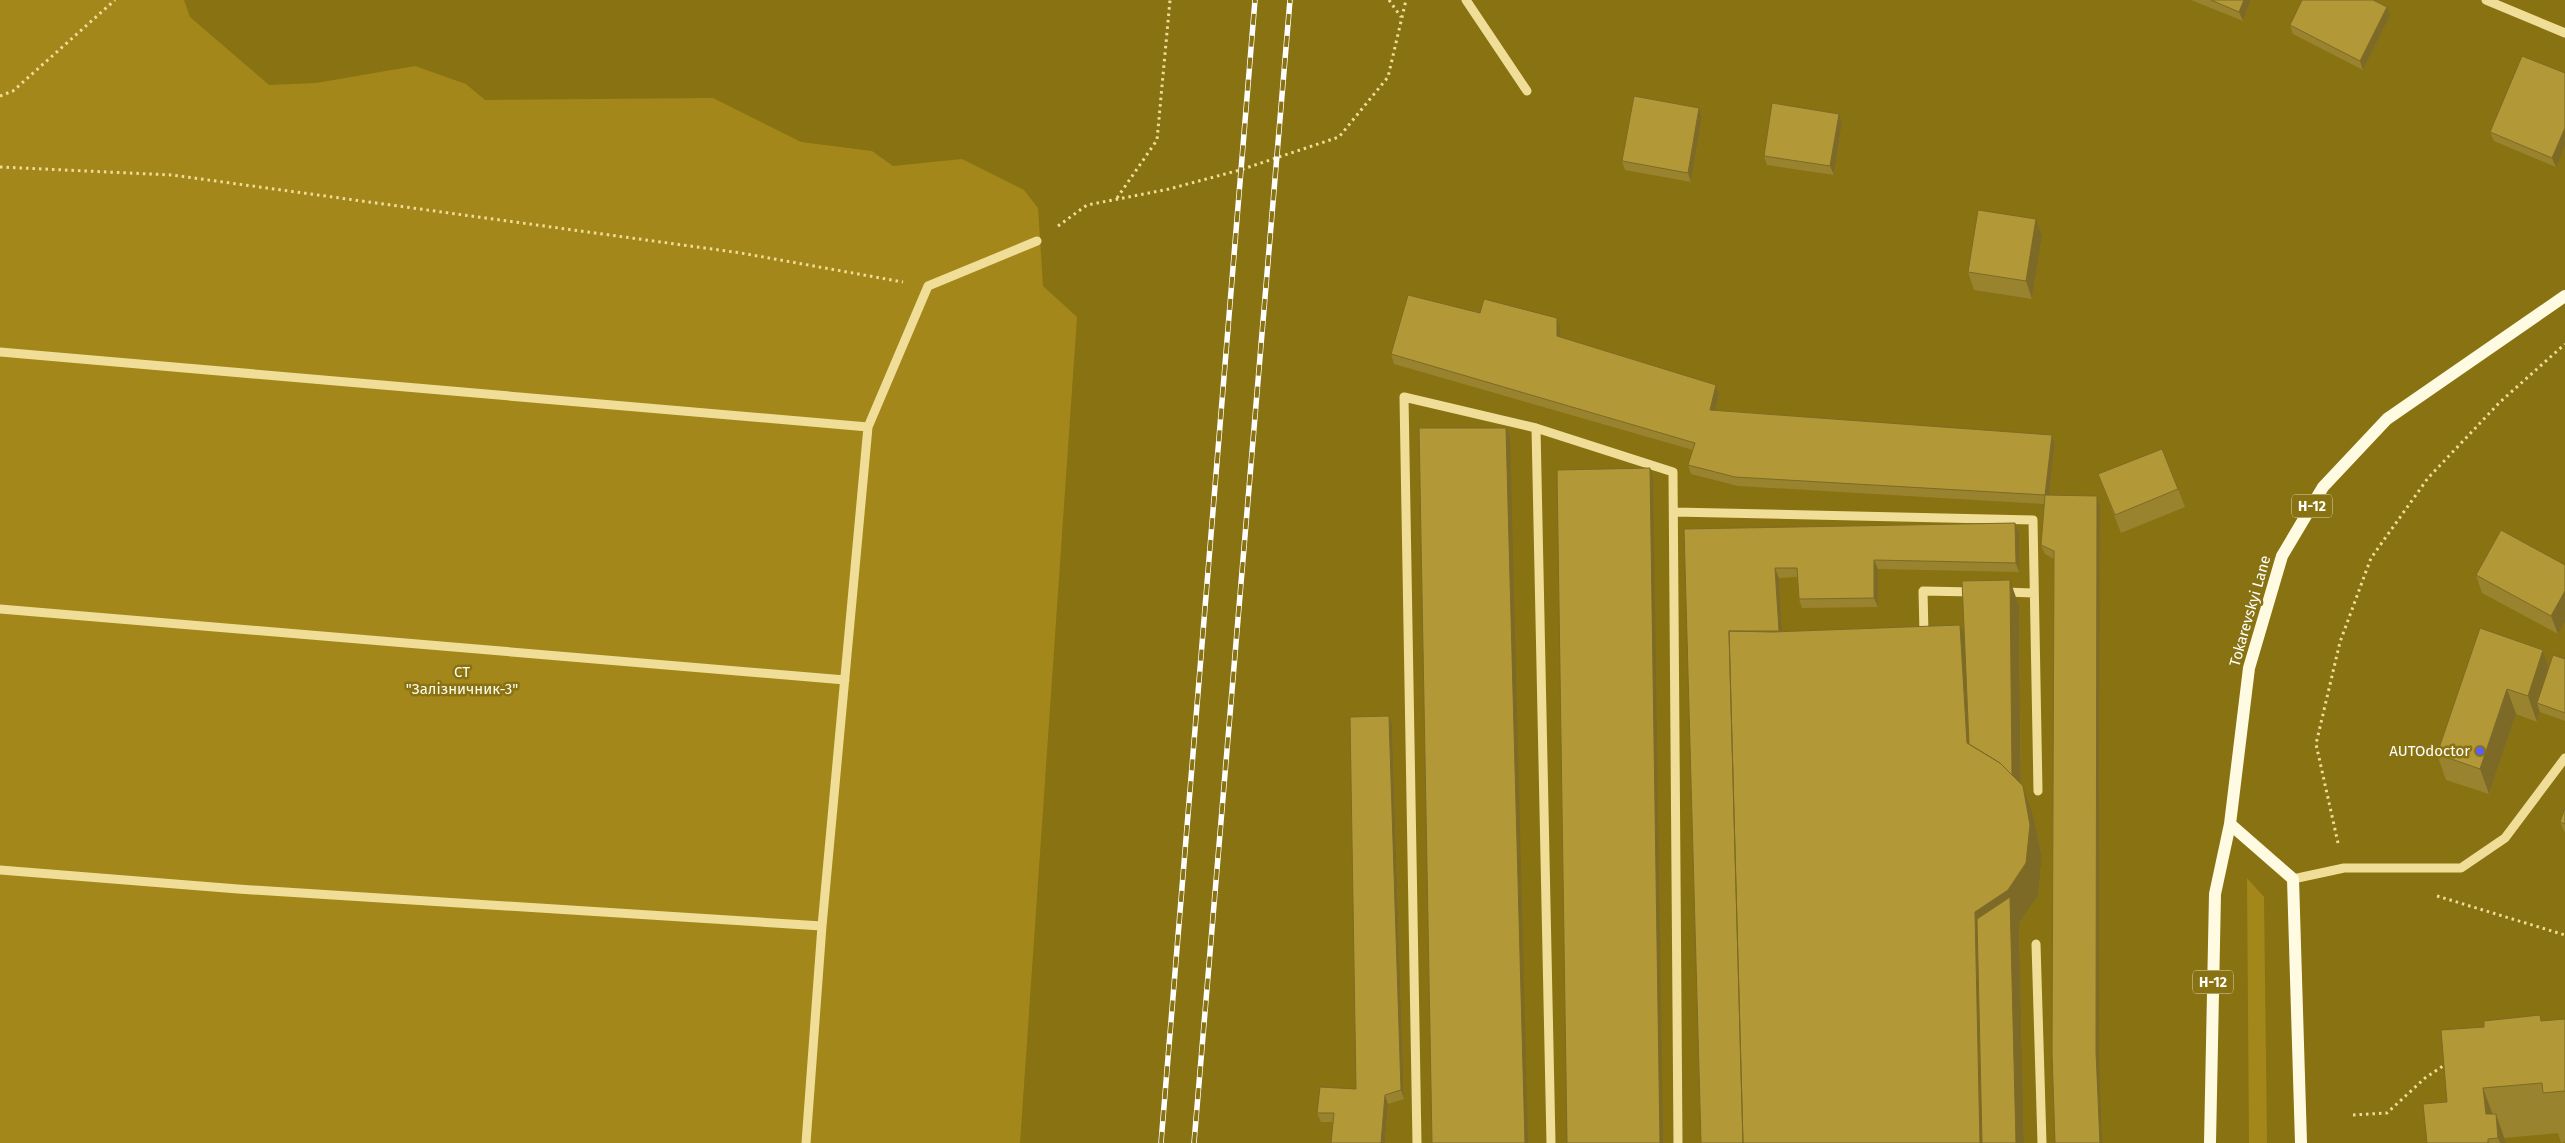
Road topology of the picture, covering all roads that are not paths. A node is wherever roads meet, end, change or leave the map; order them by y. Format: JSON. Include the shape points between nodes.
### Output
{"nodes":[{"id":1,"x":1466,"y":0,"type":"edge"},
{"id":2,"x":2486,"y":0,"type":"edge"},
{"id":3,"x":2565,"y":33,"type":"edge"},
{"id":4,"x":1527,"y":91,"type":"dead end"},
{"id":5,"x":1037,"y":241,"type":"road end"},
{"id":6,"x":2565,"y":296,"type":"edge"},
{"id":7,"x":0,"y":352,"type":"edge"},
{"id":8,"x":868,"y":427,"type":"junction"},
{"id":9,"x":1536,"y":428,"type":"junction"},
{"id":10,"x":1674,"y":512,"type":"junction"},
{"id":11,"x":2034,"y":593,"type":"junction"},
{"id":12,"x":0,"y":608,"type":"edge"},
{"id":13,"x":1906,"y":634,"type":"edge"},
{"id":14,"x":845,"y":680,"type":"junction"},
{"id":15,"x":2565,"y":758,"type":"edge"},
{"id":16,"x":2038,"y":791,"type":"dead end"},
{"id":17,"x":2230,"y":824,"type":"junction"},
{"id":18,"x":0,"y":870,"type":"edge"},
{"id":19,"x":2293,"y":879,"type":"junction"},
{"id":20,"x":822,"y":926,"type":"junction"},
{"id":21,"x":2036,"y":944,"type":"dead end"},
{"id":22,"x":806,"y":1143,"type":"edge"},
{"id":23,"x":1417,"y":1143,"type":"edge"},
{"id":24,"x":1551,"y":1143,"type":"edge"},
{"id":25,"x":1678,"y":1143,"type":"edge"},
{"id":26,"x":2042,"y":1143,"type":"edge"},
{"id":27,"x":2210,"y":1143,"type":"edge"},
{"id":28,"x":2301,"y":1143,"type":"edge"}],
"edges":[{"from":1,"to":4,"type":"street"},
{"from":2,"to":3,"type":"street"},
{"from":5,"to":8,"type":"street","via":[[928,286]]},
{"from":6,"to":17,"type":"main road","name":"Tokarevskyi Lane","number":"Н-12","via":[[2387,419],[2323,487],[2282,556],[2249,668]]},
{"from":7,"to":8,"type":"street"},
{"from":8,"to":14,"type":"street"},
{"from":9,"to":10,"type":"street","via":[[1673,472]]},
{"from":9,"to":23,"type":"street","via":[[1404,397]]},
{"from":9,"to":24,"type":"street"},
{"from":10,"to":11,"type":"street","via":[[2033,520]]},
{"from":10,"to":25,"type":"street"},
{"from":11,"to":13,"type":"street","via":[[1923,591],[1924,634]]},
{"from":11,"to":16,"type":"street"},
{"from":12,"to":14,"type":"street"},
{"from":14,"to":20,"type":"street"},
{"from":15,"to":19,"type":"street","via":[[2505,838],[2461,868],[2344,868]]},
{"from":17,"to":19,"type":"main road"},
{"from":17,"to":27,"type":"main road","number":"Н-12","via":[[2215,894]]},
{"from":18,"to":20,"type":"street","via":[[238,889]]},
{"from":19,"to":28,"type":"main road"},
{"from":20,"to":22,"type":"street"},
{"from":21,"to":26,"type":"street"}]}
